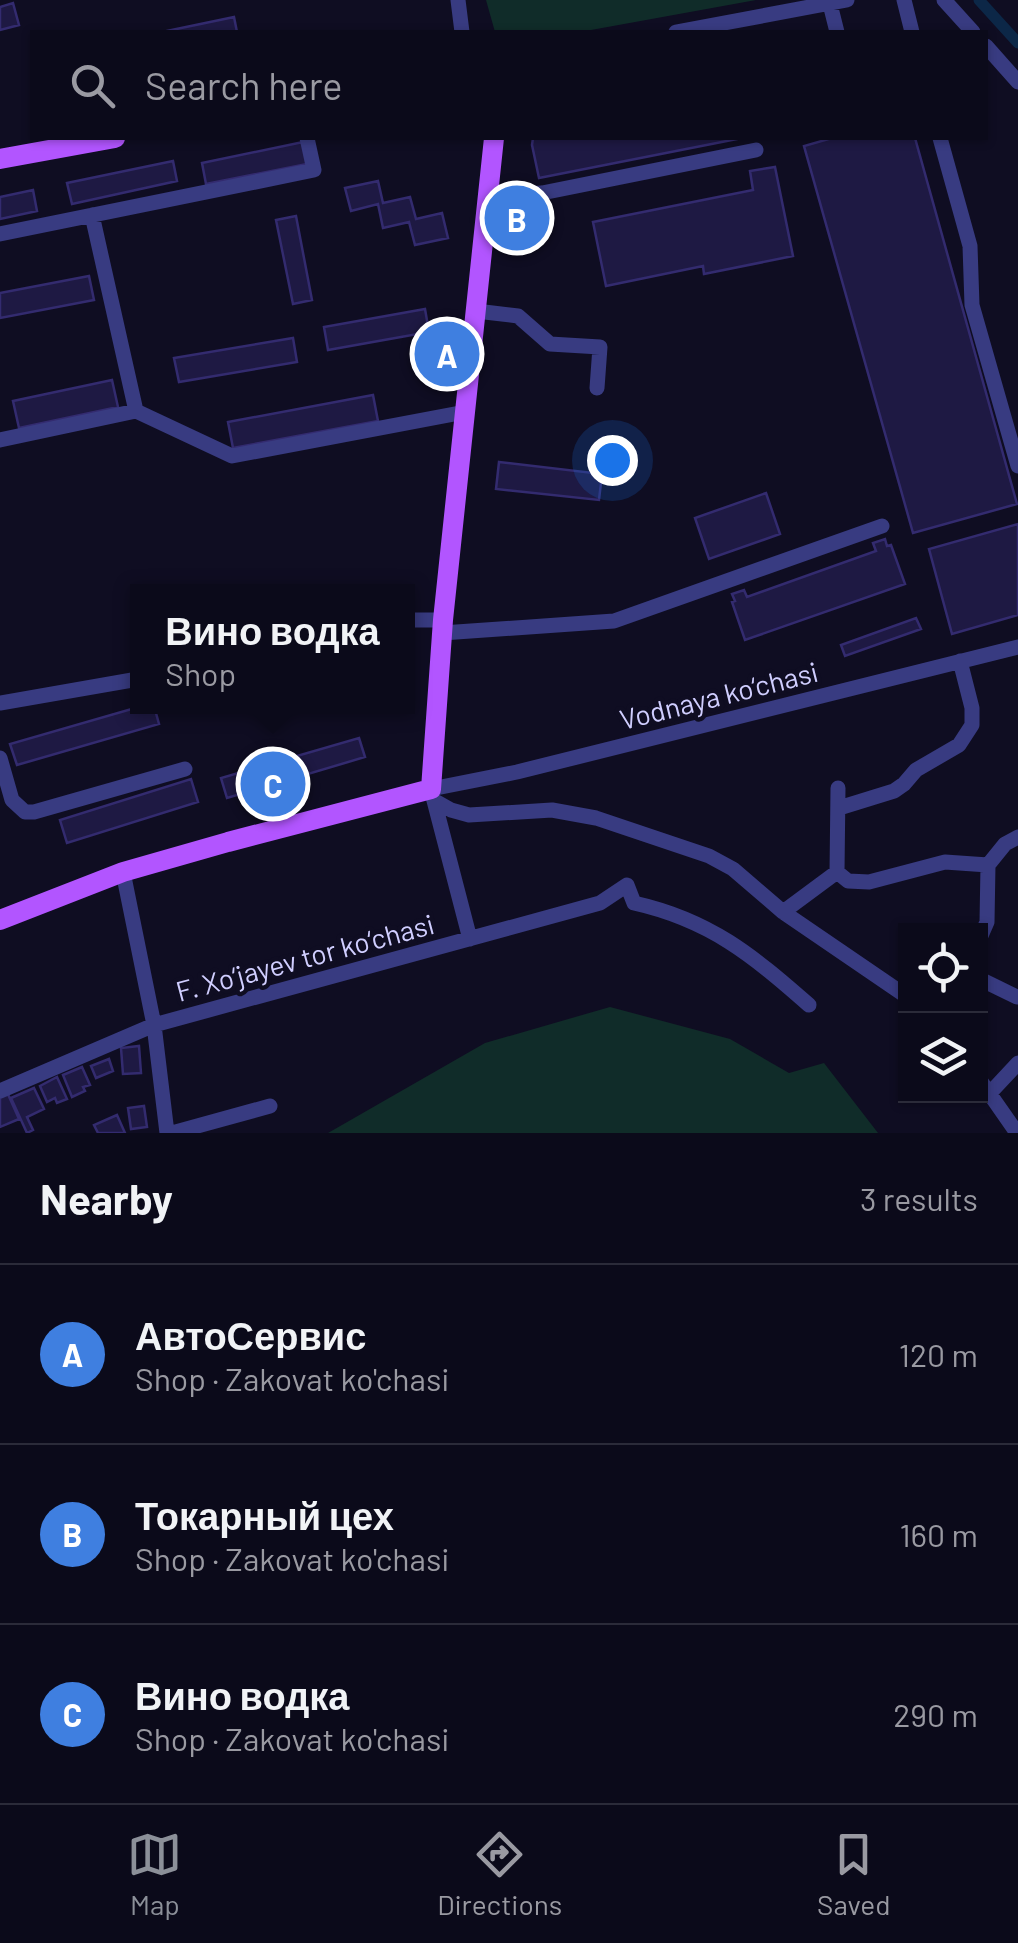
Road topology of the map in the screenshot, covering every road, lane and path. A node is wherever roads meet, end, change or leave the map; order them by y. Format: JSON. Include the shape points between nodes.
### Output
{"nodes":[{"id":1,"x":458,"y":0,"type":"edge"},
{"id":2,"x":847,"y":0,"type":"edge"},
{"id":3,"x":904,"y":0,"type":"edge"},
{"id":4,"x":944,"y":0,"type":"edge"},
{"id":5,"x":830,"y":4,"type":"junction"},
{"id":6,"x":462,"y":30,"type":"edge"},
{"id":7,"x":687,"y":30,"type":"edge"},
{"id":8,"x":836,"y":30,"type":"edge"},
{"id":9,"x":912,"y":30,"type":"edge"},
{"id":10,"x":971,"y":30,"type":"edge"},
{"id":11,"x":988,"y":48,"type":"edge"},
{"id":12,"x":1018,"y":82,"type":"edge"},
{"id":13,"x":104,"y":140,"type":"edge"},
{"id":14,"x":307,"y":140,"type":"edge"},
{"id":15,"x":494,"y":140,"type":"edge"},
{"id":16,"x":941,"y":140,"type":"edge"},
{"id":17,"x":756,"y":150,"type":"dead end"},
{"id":18,"x":0,"y":159,"type":"edge"},
{"id":19,"x":489,"y":196,"type":"junction"},
{"id":20,"x":92,"y":215,"type":"junction"},
{"id":21,"x":0,"y":234,"type":"edge"},
{"id":22,"x":476,"y":311,"type":"junction"},
{"id":23,"x":597,"y":388,"type":"dead end"},
{"id":24,"x":136,"y":411,"type":"junction"},
{"id":25,"x":465,"y":412,"type":"junction"},
{"id":26,"x":0,"y":440,"type":"edge"},
{"id":27,"x":1018,"y":466,"type":"edge"},
{"id":28,"x":882,"y":526,"type":"dead end"},
{"id":29,"x":415,"y":621,"type":"edge"},
{"id":30,"x":443,"y":626,"type":"junction"},
{"id":31,"x":1018,"y":647,"type":"edge"},
{"id":32,"x":960,"y":661,"type":"junction"},
{"id":33,"x":130,"y":680,"type":"edge"},
{"id":34,"x":0,"y":703,"type":"edge"},
{"id":35,"x":0,"y":758,"type":"edge"},
{"id":36,"x":185,"y":769,"type":"dead end"},
{"id":37,"x":838,"y":788,"type":"dead end"},
{"id":38,"x":433,"y":795,"type":"junction"},
{"id":39,"x":839,"y":808,"type":"junction"},
{"id":40,"x":1018,"y":837,"type":"edge"},
{"id":41,"x":988,"y":865,"type":"junction"},
{"id":42,"x":123,"y":872,"type":"junction"},
{"id":43,"x":838,"y":872,"type":"junction"},
{"id":44,"x":783,"y":912,"type":"junction"},
{"id":45,"x":0,"y":920,"type":"edge"},
{"id":46,"x":987,"y":923,"type":"edge"},
{"id":47,"x":470,"y":939,"type":"junction"},
{"id":48,"x":988,"y":983,"type":"edge"},
{"id":49,"x":898,"y":991,"type":"edge"},
{"id":50,"x":1016,"y":996,"type":"edge"},
{"id":51,"x":810,"y":1005,"type":"dead end"},
{"id":52,"x":154,"y":1025,"type":"junction"},
{"id":53,"x":1018,"y":1064,"type":"edge"},
{"id":54,"x":988,"y":1084,"type":"edge"},
{"id":55,"x":988,"y":1090,"type":"edge"},
{"id":56,"x":0,"y":1091,"type":"edge"},
{"id":57,"x":270,"y":1106,"type":"dead end"},
{"id":58,"x":170,"y":1133,"type":"edge"},
{"id":59,"x":1017,"y":1133,"type":"edge"}],
"edges":[{"from":1,"to":6,"type":"street"},
{"from":2,"to":5,"type":"street"},
{"from":3,"to":9,"type":"street"},
{"from":4,"to":10,"type":"street"},
{"from":5,"to":7,"type":"street"},
{"from":5,"to":8,"type":"street"},
{"from":11,"to":12,"type":"street"},
{"from":13,"to":18,"type":"main road"},
{"from":14,"to":20,"type":"street","via":[[314,170]]},
{"from":15,"to":19,"type":"main road"},
{"from":16,"to":27,"type":"street","via":[[970,246],[972,304]]},
{"from":17,"to":19,"type":"street","via":[[542,192]]},
{"from":19,"to":22,"type":"main road"},
{"from":20,"to":21,"type":"street"},
{"from":20,"to":24,"type":"street"},
{"from":22,"to":23,"type":"street","via":[[518,316],[550,344],[600,346]]},
{"from":22,"to":25,"type":"main road"},
{"from":24,"to":25,"type":"street","via":[[232,456]]},
{"from":24,"to":26,"type":"street"},
{"from":25,"to":30,"type":"main road"},
{"from":28,"to":30,"type":"street","via":[[614,621]]},
{"from":29,"to":30,"type":"street"},
{"from":30,"to":38,"type":"main road"},
{"from":31,"to":32,"type":"street","name":"Vodnaya ko‘chasi"},
{"from":32,"to":38,"type":"street","name":"Vodnaya ko‘chasi"},
{"from":32,"to":39,"type":"street","via":[[972,725],[959,745],[894,790]]},
{"from":33,"to":34,"type":"street"},
{"from":35,"to":36,"type":"street","via":[[12,800],[25,812]]},
{"from":37,"to":39,"type":"street"},
{"from":38,"to":42,"type":"main road"},
{"from":38,"to":44,"type":"street","via":[[469,815],[552,810],[641,832],[709,856]]},
{"from":38,"to":47,"type":"street","name":"F. Xo‘jayev tor ko‘chasi"},
{"from":39,"to":43,"type":"street"},
{"from":40,"to":41,"type":"street"},
{"from":41,"to":43,"type":"street","via":[[945,862],[869,882],[848,881]]},
{"from":41,"to":46,"type":"street"},
{"from":42,"to":45,"type":"main road"},
{"from":42,"to":52,"type":"street","name":"F. Xo‘jayev tor ko‘chasi"},
{"from":43,"to":44,"type":"street"},
{"from":44,"to":49,"type":"street"},
{"from":47,"to":51,"type":"street","name":"F. Xo‘jayev tor ko‘chasi","via":[[600,903],[627,885],[634,904],[672,912],[723,937]]},
{"from":47,"to":52,"type":"street","name":"F. Xo‘jayev tor ko‘chasi"},
{"from":48,"to":50,"type":"street"},
{"from":52,"to":56,"type":"street","name":"F. Xo‘jayev tor ko‘chasi"},
{"from":52,"to":58,"type":"street","name":"F. Xo‘jayev tor ko‘chasi"},
{"from":53,"to":54,"type":"street"},
{"from":55,"to":59,"type":"street"},
{"from":57,"to":58,"type":"street"}]}
